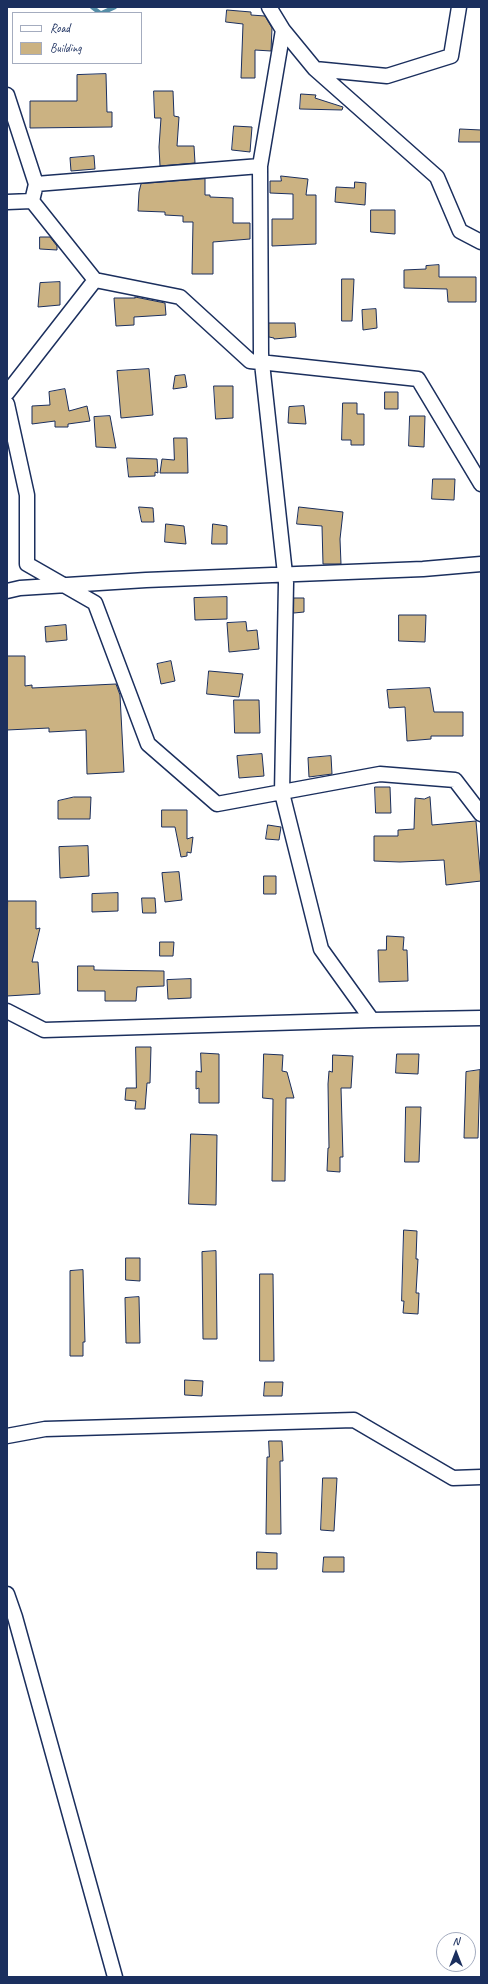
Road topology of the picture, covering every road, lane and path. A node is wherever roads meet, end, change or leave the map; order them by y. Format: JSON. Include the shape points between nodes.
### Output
{"nodes":[{"id":1,"x":269,"y":7,"type":"edge"},
{"id":2,"x":459,"y":7,"type":"edge"},
{"id":3,"x":283,"y":30,"type":"junction"},
{"id":4,"x":314,"y":69,"type":"junction"},
{"id":5,"x":7,"y":95,"type":"edge"},
{"id":6,"x":260,"y":166,"type":"junction"},
{"id":7,"x":36,"y":184,"type":"junction"},
{"id":8,"x":32,"y":201,"type":"junction"},
{"id":9,"x":7,"y":202,"type":"edge"},
{"id":10,"x":481,"y":242,"type":"edge"},
{"id":11,"x":95,"y":280,"type":"junction"},
{"id":12,"x":261,"y":363,"type":"junction"},
{"id":13,"x":7,"y":393,"type":"edge"},
{"id":14,"x":7,"y":404,"type":"edge"},
{"id":15,"x":481,"y":484,"type":"edge"},
{"id":16,"x":481,"y":564,"type":"edge"},
{"id":17,"x":285,"y":574,"type":"junction"},
{"id":18,"x":64,"y":586,"type":"junction"},
{"id":19,"x":7,"y":591,"type":"edge"},
{"id":20,"x":282,"y":793,"type":"junction"},
{"id":21,"x":481,"y":814,"type":"edge"},
{"id":22,"x":7,"y":1011,"type":"edge"},
{"id":23,"x":481,"y":1018,"type":"edge"},
{"id":24,"x":372,"y":1020,"type":"junction"},
{"id":25,"x":7,"y":1436,"type":"edge"},
{"id":26,"x":481,"y":1477,"type":"edge"},
{"id":27,"x":7,"y":1594,"type":"edge"},
{"id":28,"x":115,"y":1977,"type":"edge"}],
"edges":[{"from":1,"to":3,"type":"street"},
{"from":2,"to":4,"type":"street","via":[[451,56],[387,76]]},
{"from":3,"to":4,"type":"street"},
{"from":3,"to":6,"type":"street"},
{"from":4,"to":10,"type":"street","via":[[437,177],[460,231]]},
{"from":5,"to":7,"type":"street"},
{"from":6,"to":7,"type":"street"},
{"from":6,"to":12,"type":"street"},
{"from":7,"to":8,"type":"street"},
{"from":8,"to":9,"type":"street"},
{"from":8,"to":11,"type":"street"},
{"from":11,"to":12,"type":"street","via":[[180,297],[250,361]]},
{"from":11,"to":13,"type":"street"},
{"from":12,"to":15,"type":"street","via":[[418,379]]},
{"from":12,"to":17,"type":"street"},
{"from":14,"to":18,"type":"street","via":[[27,495],[27,564]]},
{"from":16,"to":17,"type":"street","via":[[423,569]]},
{"from":17,"to":18,"type":"street"},
{"from":17,"to":20,"type":"street"},
{"from":18,"to":19,"type":"street"},
{"from":18,"to":20,"type":"street","via":[[95,603],[148,744],[217,804]]},
{"from":20,"to":21,"type":"street","via":[[380,774],[455,780]]},
{"from":20,"to":24,"type":"street","via":[[321,949]]},
{"from":22,"to":24,"type":"street","via":[[44,1030]]},
{"from":23,"to":24,"type":"street"},
{"from":25,"to":26,"type":"street","via":[[45,1429],[354,1420],[453,1478]]},
{"from":27,"to":28,"type":"street"}]}
